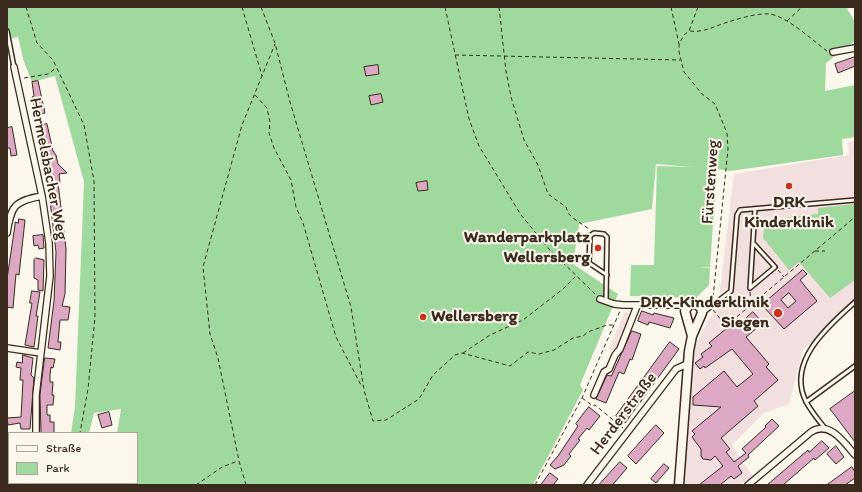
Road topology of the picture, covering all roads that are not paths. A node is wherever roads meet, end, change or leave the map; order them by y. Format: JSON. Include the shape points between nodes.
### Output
{"nodes":[{"id":1,"x":7,"y":31,"type":"edge"},
{"id":2,"x":855,"y":48,"type":"edge"},
{"id":3,"x":834,"y":52,"type":"road end"},
{"id":4,"x":14,"y":67,"type":"joint"},
{"id":5,"x":42,"y":196,"type":"junction"},
{"id":6,"x":855,"y":200,"type":"edge"},
{"id":7,"x":755,"y":209,"type":"junction"},
{"id":8,"x":7,"y":233,"type":"edge"},
{"id":9,"x":754,"y":244,"type":"junction"},
{"id":10,"x":606,"y":275,"type":"junction"},
{"id":11,"x":600,"y":299,"type":"road end"},
{"id":12,"x":606,"y":301,"type":"junction"},
{"id":13,"x":855,"y":302,"type":"edge"},
{"id":14,"x":638,"y":306,"type":"junction"},
{"id":15,"x":686,"y":308,"type":"junction"},
{"id":16,"x":702,"y":313,"type":"junction"},
{"id":17,"x":692,"y":336,"type":"junction"},
{"id":18,"x":7,"y":348,"type":"edge"},
{"id":19,"x":41,"y":353,"type":"junction"},
{"id":20,"x":687,"y":364,"type":"junction"},
{"id":21,"x":855,"y":366,"type":"edge"},
{"id":22,"x":594,"y":395,"type":"dead end"},
{"id":23,"x":806,"y":402,"type":"junction"},
{"id":24,"x":824,"y":427,"type":"junction"},
{"id":25,"x":36,"y":432,"type":"edge"},
{"id":26,"x":855,"y":455,"type":"edge"},
{"id":27,"x":587,"y":485,"type":"edge"},
{"id":28,"x":679,"y":485,"type":"edge"},
{"id":29,"x":748,"y":485,"type":"edge"}],
"edges":[{"from":1,"to":4,"type":"lane","name":"Hermelsbacher Weg"},
{"from":2,"to":3,"type":"street"},
{"from":4,"to":5,"type":"street","name":"Hermelsbacher Weg"},
{"from":5,"to":8,"type":"street","via":[[20,201],[15,206],[9,216]]},
{"from":5,"to":19,"type":"street","name":"Hermelsbacher Weg","via":[[49,244],[50,276]]},
{"from":6,"to":7,"type":"lane"},
{"from":7,"to":9,"type":"lane"},
{"from":7,"to":16,"type":"lane","via":[[743,209],[738,212],[731,291]]},
{"from":9,"to":9,"type":"lane","via":[[750,288],[774,267]]},
{"from":10,"to":10,"type":"lane","via":[[607,237],[594,233],[590,236],[589,263]]},
{"from":10,"to":12,"type":"lane"},
{"from":11,"to":12,"type":"street"},
{"from":12,"to":14,"type":"street"},
{"from":13,"to":23,"type":"lane","via":[[824,331],[809,351],[801,380]]},
{"from":14,"to":15,"type":"street","via":[[680,305]]},
{"from":14,"to":22,"type":"street","via":[[620,350],[609,369],[604,372]]},
{"from":15,"to":16,"type":"street","via":[[695,303],[701,308]]},
{"from":15,"to":17,"type":"street","via":[[685,314]]},
{"from":16,"to":17,"type":"street"},
{"from":17,"to":20,"type":"street"},
{"from":18,"to":19,"type":"street"},
{"from":19,"to":25,"type":"street","name":"Hermelsbacher Weg","via":[[36,395]]},
{"from":20,"to":27,"type":"street","name":"Herderstraße","via":[[676,369]]},
{"from":20,"to":28,"type":"street"},
{"from":21,"to":23,"type":"lane"},
{"from":23,"to":24,"type":"lane"},
{"from":24,"to":26,"type":"street","via":[[834,433]]},
{"from":24,"to":29,"type":"street","via":[[811,432]]}]}
